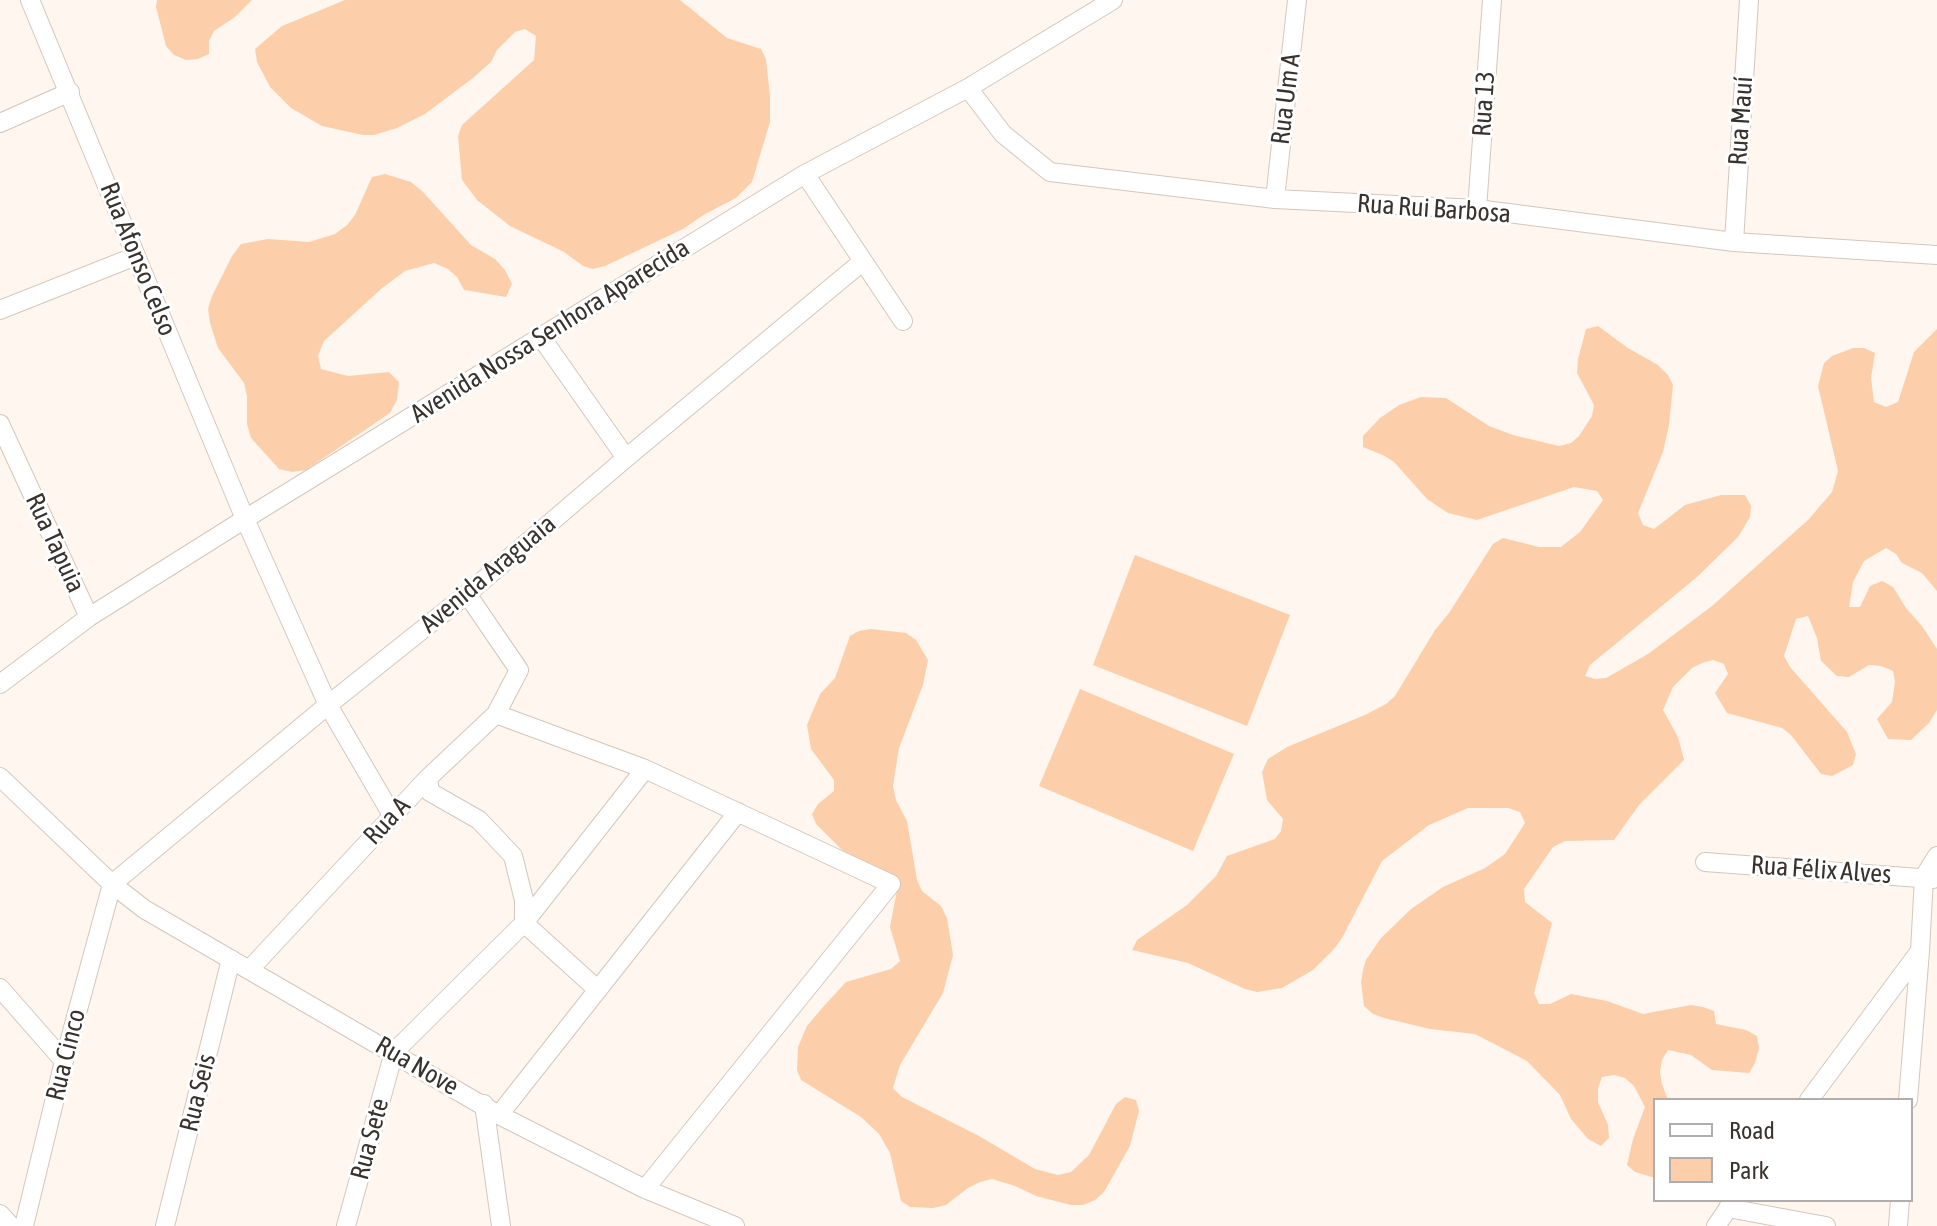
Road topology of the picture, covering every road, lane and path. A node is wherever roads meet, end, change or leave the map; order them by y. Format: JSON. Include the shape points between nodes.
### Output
{"nodes":[{"id":1,"x":30,"y":0,"type":"edge"},
{"id":2,"x":1113,"y":0,"type":"edge"},
{"id":3,"x":1297,"y":0,"type":"edge"},
{"id":4,"x":1492,"y":0,"type":"edge"},
{"id":5,"x":1749,"y":0,"type":"edge"},
{"id":6,"x":968,"y":88,"type":"junction"},
{"id":7,"x":70,"y":92,"type":"junction"},
{"id":8,"x":0,"y":123,"type":"edge"},
{"id":9,"x":805,"y":174,"type":"junction"},
{"id":10,"x":1275,"y":199,"type":"junction"},
{"id":11,"x":1477,"y":209,"type":"junction"},
{"id":12,"x":1734,"y":242,"type":"junction"},
{"id":13,"x":1937,"y":255,"type":"edge"},
{"id":14,"x":136,"y":256,"type":"junction"},
{"id":15,"x":862,"y":262,"type":"junction"},
{"id":16,"x":0,"y":310,"type":"edge"},
{"id":17,"x":903,"y":321,"type":"dead end"},
{"id":18,"x":541,"y":337,"type":"junction"},
{"id":19,"x":0,"y":424,"type":"edge"},
{"id":20,"x":626,"y":458,"type":"junction"},
{"id":21,"x":245,"y":519,"type":"junction"},
{"id":22,"x":467,"y":594,"type":"junction"},
{"id":23,"x":89,"y":617,"type":"junction"},
{"id":24,"x":0,"y":684,"type":"edge"},
{"id":25,"x":328,"y":705,"type":"junction"},
{"id":26,"x":496,"y":714,"type":"junction"},
{"id":27,"x":645,"y":769,"type":"junction"},
{"id":28,"x":0,"y":777,"type":"edge"},
{"id":29,"x":428,"y":778,"type":"junction"},
{"id":30,"x":738,"y":812,"type":"junction"},
{"id":31,"x":392,"y":815,"type":"junction"},
{"id":32,"x":1937,"y":856,"type":"edge"},
{"id":33,"x":1705,"y":862,"type":"dead end"},
{"id":34,"x":1931,"y":878,"type":"edge"},
{"id":35,"x":112,"y":884,"type":"junction"},
{"id":36,"x":524,"y":923,"type":"junction"},
{"id":37,"x":1920,"y":951,"type":"junction"},
{"id":38,"x":231,"y":959,"type":"junction"},
{"id":39,"x":249,"y":970,"type":"junction"},
{"id":40,"x":0,"y":988,"type":"edge"},
{"id":41,"x":598,"y":990,"type":"junction"},
{"id":42,"x":394,"y":1052,"type":"junction"},
{"id":43,"x":64,"y":1061,"type":"junction"},
{"id":44,"x":1810,"y":1098,"type":"edge"},
{"id":45,"x":1908,"y":1098,"type":"edge"},
{"id":46,"x":492,"y":1109,"type":"junction"},
{"id":47,"x":645,"y":1189,"type":"junction"},
{"id":48,"x":1900,"y":1202,"type":"edge"},
{"id":49,"x":1731,"y":1204,"type":"edge"},
{"id":50,"x":0,"y":1214,"type":"edge"},
{"id":51,"x":11,"y":1226,"type":"edge"},
{"id":52,"x":24,"y":1226,"type":"edge"},
{"id":53,"x":165,"y":1226,"type":"edge"},
{"id":54,"x":346,"y":1226,"type":"edge"},
{"id":55,"x":501,"y":1226,"type":"edge"},
{"id":56,"x":735,"y":1226,"type":"edge"},
{"id":57,"x":1716,"y":1226,"type":"edge"},
{"id":58,"x":1826,"y":1226,"type":"edge"},
{"id":59,"x":1898,"y":1226,"type":"edge"}],
"edges":[{"from":1,"to":7,"type":"street","name":"Rua Afonso Celso"},
{"from":2,"to":6,"type":"street","name":"Avenida Nossa Senhora Aparecida"},
{"from":3,"to":10,"type":"street","name":"Rua Um A"},
{"from":4,"to":11,"type":"street","name":"Rua 13"},
{"from":5,"to":12,"type":"street","name":"Rua Mauí"},
{"from":6,"to":9,"type":"street","name":"Avenida Nossa Senhora Aparecida"},
{"from":6,"to":10,"type":"street","name":"Rua Rui Barbosa","via":[[1003,134],[1050,172]]},
{"from":7,"to":8,"type":"street"},
{"from":7,"to":14,"type":"street","name":"Rua Afonso Celso"},
{"from":9,"to":15,"type":"street"},
{"from":9,"to":18,"type":"street","name":"Avenida Nossa Senhora Aparecida"},
{"from":10,"to":11,"type":"street","name":"Rua Rui Barbosa"},
{"from":11,"to":12,"type":"street","name":"Rua Rui Barbosa"},
{"from":12,"to":13,"type":"street","name":"Rua Rui Barbosa"},
{"from":14,"to":16,"type":"street"},
{"from":14,"to":21,"type":"street","name":"Rua Afonso Celso"},
{"from":15,"to":17,"type":"street"},
{"from":15,"to":20,"type":"street","name":"Avenida Araguaia"},
{"from":18,"to":20,"type":"street"},
{"from":18,"to":21,"type":"street","name":"Avenida Nossa Senhora Aparecida"},
{"from":19,"to":23,"type":"street","name":"Rua Tapuia"},
{"from":20,"to":22,"type":"street","name":"Avenida Araguaia"},
{"from":21,"to":23,"type":"street","name":"Avenida Nossa Senhora Aparecida"},
{"from":21,"to":25,"type":"street"},
{"from":22,"to":25,"type":"street","name":"Avenida Araguaia"},
{"from":22,"to":26,"type":"street","name":"Rua A","via":[[519,670]]},
{"from":23,"to":24,"type":"street","name":"Avenida Nossa Senhora Aparecida"},
{"from":25,"to":31,"type":"street"},
{"from":25,"to":35,"type":"street","name":"Avenida Araguaia"},
{"from":26,"to":27,"type":"street"},
{"from":26,"to":29,"type":"street","name":"Rua A"},
{"from":27,"to":30,"type":"street"},
{"from":27,"to":36,"type":"street"},
{"from":28,"to":35,"type":"street"},
{"from":29,"to":31,"type":"street","name":"Rua A"},
{"from":29,"to":36,"type":"street","via":[[430,792],[479,820],[513,856]]},
{"from":30,"to":41,"type":"street"},
{"from":30,"to":47,"type":"street","via":[[891,884]]},
{"from":31,"to":39,"type":"street","name":"Rua A"},
{"from":32,"to":34,"type":"street"},
{"from":33,"to":34,"type":"street","name":"Rua Félix Alves"},
{"from":34,"to":37,"type":"street"},
{"from":35,"to":38,"type":"street","name":"Rua Nove","via":[[144,909]]},
{"from":35,"to":43,"type":"street","name":"Rua Cinco"},
{"from":36,"to":41,"type":"street"},
{"from":36,"to":42,"type":"street"},
{"from":37,"to":44,"type":"street"},
{"from":37,"to":45,"type":"street"},
{"from":38,"to":39,"type":"street","name":"Rua Nove"},
{"from":38,"to":53,"type":"street","name":"Rua Seis"},
{"from":39,"to":42,"type":"street","name":"Rua Nove"},
{"from":40,"to":43,"type":"street"},
{"from":41,"to":46,"type":"street"},
{"from":42,"to":46,"type":"street","name":"Rua Nove"},
{"from":42,"to":54,"type":"street","name":"Rua Sete"},
{"from":43,"to":52,"type":"street","name":"Rua Cinco"},
{"from":46,"to":47,"type":"street","name":"Rua Nove"},
{"from":46,"to":55,"type":"street"},
{"from":47,"to":56,"type":"street","name":"Rua Nove"},
{"from":48,"to":59,"type":"street"},
{"from":49,"to":57,"type":"street"},
{"from":49,"to":58,"type":"street"},
{"from":50,"to":51,"type":"street"}]}
